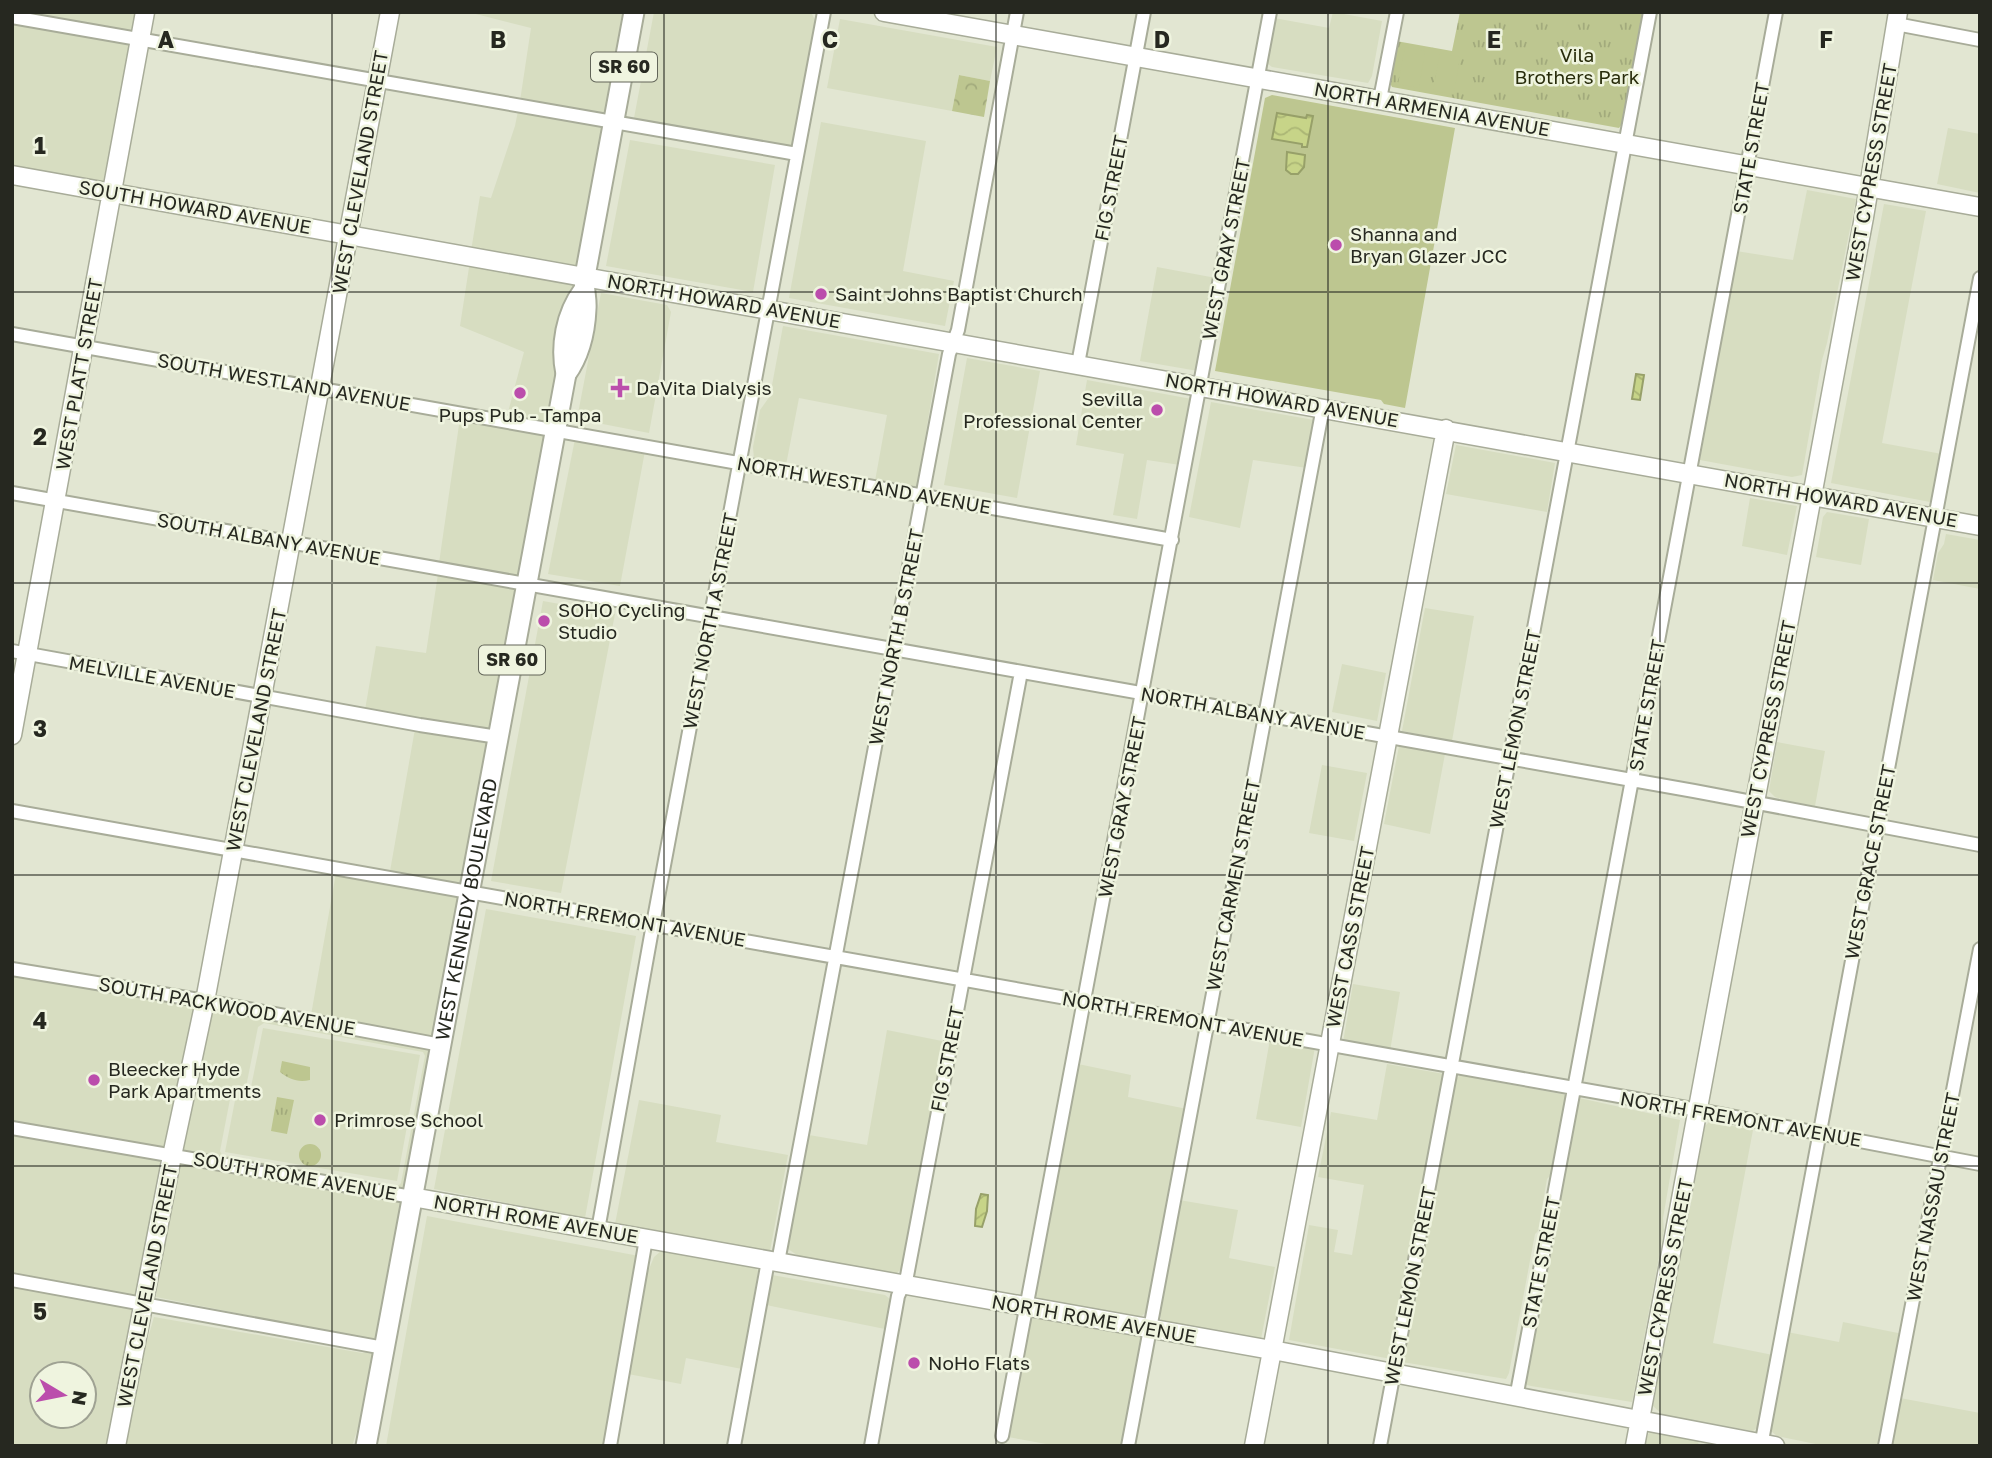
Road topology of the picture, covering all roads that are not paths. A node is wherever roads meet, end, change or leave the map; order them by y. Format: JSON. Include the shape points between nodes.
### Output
{"nodes":[{"id":1,"x":145,"y":12,"type":"edge"},
{"id":2,"x":390,"y":12,"type":"edge"},
{"id":3,"x":634,"y":12,"type":"edge"},
{"id":4,"x":824,"y":12,"type":"edge"},
{"id":5,"x":884,"y":12,"type":"edge"},
{"id":6,"x":1017,"y":12,"type":"edge"},
{"id":7,"x":1143,"y":12,"type":"edge"},
{"id":8,"x":1270,"y":12,"type":"edge"},
{"id":9,"x":1397,"y":12,"type":"edge"},
{"id":10,"x":1650,"y":12,"type":"edge"},
{"id":11,"x":1776,"y":12,"type":"edge"},
{"id":12,"x":12,"y":17,"type":"edge"},
{"id":13,"x":1897,"y":18,"type":"edge"},
{"id":14,"x":1013,"y":35,"type":"junction"},
{"id":15,"x":140,"y":39,"type":"junction"},
{"id":16,"x":1980,"y":40,"type":"edge"},
{"id":17,"x":1135,"y":57,"type":"junction"},
{"id":18,"x":1258,"y":78,"type":"junction"},
{"id":19,"x":377,"y":81,"type":"junction"},
{"id":20,"x":1380,"y":99,"type":"junction"},
{"id":21,"x":613,"y":122,"type":"junction"},
{"id":22,"x":1625,"y":144,"type":"junction"},
{"id":23,"x":797,"y":154,"type":"junction"},
{"id":24,"x":1748,"y":165,"type":"junction"},
{"id":25,"x":12,"y":175,"type":"edge"},
{"id":26,"x":1870,"y":186,"type":"junction"},
{"id":27,"x":112,"y":193,"type":"junction"},
{"id":28,"x":1980,"y":207,"type":"edge"},
{"id":29,"x":349,"y":235,"type":"junction"},
{"id":30,"x":1980,"y":278,"type":"edge"},
{"id":31,"x":584,"y":283,"type":"junction"},
{"id":32,"x":768,"y":310,"type":"junction"},
{"id":33,"x":12,"y":334,"type":"edge"},
{"id":34,"x":953,"y":342,"type":"junction"},
{"id":35,"x":83,"y":347,"type":"junction"},
{"id":36,"x":1078,"y":364,"type":"junction"},
{"id":37,"x":1201,"y":386,"type":"junction"},
{"id":38,"x":320,"y":389,"type":"junction"},
{"id":39,"x":1323,"y":407,"type":"junction"},
{"id":40,"x":555,"y":429,"type":"junction"},
{"id":41,"x":1446,"y":429,"type":"junction"},
{"id":42,"x":1568,"y":451,"type":"junction"},
{"id":43,"x":740,"y":463,"type":"junction"},
{"id":44,"x":1690,"y":472,"type":"junction"},
{"id":45,"x":12,"y":493,"type":"edge"},
{"id":46,"x":922,"y":495,"type":"junction"},
{"id":47,"x":1812,"y":495,"type":"junction"},
{"id":48,"x":56,"y":500,"type":"junction"},
{"id":49,"x":1934,"y":517,"type":"junction"},
{"id":50,"x":1980,"y":526,"type":"edge"},
{"id":51,"x":1172,"y":540,"type":"junction"},
{"id":52,"x":291,"y":543,"type":"junction"},
{"id":53,"x":526,"y":584,"type":"junction"},
{"id":54,"x":710,"y":617,"type":"junction"},
{"id":55,"x":894,"y":649,"type":"junction"},
{"id":56,"x":20,"y":653,"type":"edge"},
{"id":57,"x":1021,"y":672,"type":"junction"},
{"id":58,"x":1143,"y":694,"type":"junction"},
{"id":59,"x":262,"y":696,"type":"junction"},
{"id":60,"x":1265,"y":715,"type":"junction"},
{"id":61,"x":12,"y":735,"type":"edge"},
{"id":62,"x":498,"y":737,"type":"junction"},
{"id":63,"x":1387,"y":737,"type":"junction"},
{"id":64,"x":1509,"y":758,"type":"junction"},
{"id":65,"x":1633,"y":780,"type":"junction"},
{"id":66,"x":1755,"y":802,"type":"junction"},
{"id":67,"x":12,"y":811,"type":"edge"},
{"id":68,"x":1877,"y":825,"type":"junction"},
{"id":69,"x":1980,"y":845,"type":"edge"},
{"id":70,"x":233,"y":850,"type":"junction"},
{"id":71,"x":469,"y":891,"type":"junction"},
{"id":72,"x":653,"y":924,"type":"junction"},
{"id":73,"x":1980,"y":949,"type":"edge"},
{"id":74,"x":836,"y":957,"type":"junction"},
{"id":75,"x":12,"y":969,"type":"edge"},
{"id":76,"x":962,"y":979,"type":"junction"},
{"id":77,"x":205,"y":1001,"type":"junction"},
{"id":78,"x":1085,"y":1001,"type":"junction"},
{"id":79,"x":1207,"y":1023,"type":"junction"},
{"id":80,"x":441,"y":1045,"type":"junction"},
{"id":81,"x":1330,"y":1045,"type":"junction"},
{"id":82,"x":1452,"y":1068,"type":"junction"},
{"id":83,"x":1575,"y":1088,"type":"junction"},
{"id":84,"x":1698,"y":1110,"type":"junction"},
{"id":85,"x":12,"y":1128,"type":"edge"},
{"id":86,"x":1819,"y":1134,"type":"junction"},
{"id":87,"x":172,"y":1156,"type":"junction"},
{"id":88,"x":1941,"y":1156,"type":"junction"},
{"id":89,"x":1980,"y":1164,"type":"edge"},
{"id":90,"x":412,"y":1197,"type":"junction"},
{"id":91,"x":598,"y":1230,"type":"junction"},
{"id":92,"x":646,"y":1239,"type":"junction"},
{"id":93,"x":773,"y":1261,"type":"junction"},
{"id":94,"x":12,"y":1279,"type":"edge"},
{"id":95,"x":902,"y":1285,"type":"junction"},
{"id":96,"x":143,"y":1304,"type":"junction"},
{"id":97,"x":1026,"y":1307,"type":"junction"},
{"id":98,"x":1150,"y":1329,"type":"junction"},
{"id":99,"x":384,"y":1348,"type":"junction"},
{"id":100,"x":1272,"y":1350,"type":"junction"},
{"id":101,"x":1393,"y":1375,"type":"junction"},
{"id":102,"x":1516,"y":1398,"type":"junction"},
{"id":103,"x":1640,"y":1420,"type":"junction"},
{"id":104,"x":1002,"y":1436,"type":"dead end"},
{"id":105,"x":1766,"y":1445,"type":"edge"},
{"id":106,"x":116,"y":1446,"type":"edge"},
{"id":107,"x":366,"y":1446,"type":"edge"},
{"id":108,"x":610,"y":1446,"type":"edge"},
{"id":109,"x":734,"y":1446,"type":"edge"},
{"id":110,"x":871,"y":1446,"type":"edge"},
{"id":111,"x":1128,"y":1446,"type":"edge"},
{"id":112,"x":1254,"y":1446,"type":"edge"},
{"id":113,"x":1380,"y":1446,"type":"edge"},
{"id":114,"x":1635,"y":1446,"type":"edge"},
{"id":115,"x":1885,"y":1446,"type":"edge"}],
"edges":[{"from":1,"to":15,"type":"main road","name":"WEST PLATT STREET"},
{"from":2,"to":19,"type":"main road","name":"WEST CLEVELAND STREET"},
{"from":3,"to":21,"type":"main road","name":"WEST KENNEDY BOULEVARD","number":"SR 60"},
{"from":4,"to":23,"type":"street","name":"WEST NORTH A STREET"},
{"from":5,"to":14,"type":"main road","name":"NORTH ARMENIA AVENUE"},
{"from":6,"to":14,"type":"street","name":"WEST NORTH B STREET"},
{"from":7,"to":17,"type":"street","name":"FIG STREET"},
{"from":8,"to":18,"type":"street","name":"WEST GRAY STREET"},
{"from":9,"to":20,"type":"street"},
{"from":10,"to":22,"type":"street","name":"WEST LEMON STREET"},
{"from":11,"to":24,"type":"street","name":"STATE STREET"},
{"from":12,"to":15,"type":"street"},
{"from":13,"to":16,"type":"street"},
{"from":13,"to":26,"type":"main road","name":"WEST CYPRESS STREET"},
{"from":14,"to":17,"type":"main road","name":"NORTH ARMENIA AVENUE"},
{"from":14,"to":34,"type":"street","name":"WEST NORTH B STREET"},
{"from":15,"to":19,"type":"street"},
{"from":15,"to":27,"type":"main road","name":"WEST PLATT STREET"},
{"from":17,"to":18,"type":"main road","name":"NORTH ARMENIA AVENUE"},
{"from":17,"to":36,"type":"street","name":"FIG STREET"},
{"from":18,"to":20,"type":"main road","name":"NORTH ARMENIA AVENUE"},
{"from":18,"to":37,"type":"street","name":"WEST GRAY STREET"},
{"from":19,"to":21,"type":"street"},
{"from":19,"to":29,"type":"main road","name":"WEST CLEVELAND STREET"},
{"from":20,"to":22,"type":"main road","name":"NORTH ARMENIA AVENUE"},
{"from":21,"to":23,"type":"street"},
{"from":21,"to":31,"type":"main road","name":"WEST KENNEDY BOULEVARD","number":"SR 60"},
{"from":22,"to":24,"type":"main road","name":"NORTH ARMENIA AVENUE"},
{"from":22,"to":42,"type":"street","name":"WEST LEMON STREET"},
{"from":23,"to":32,"type":"street","name":"WEST NORTH A STREET"},
{"from":24,"to":26,"type":"main road","name":"NORTH ARMENIA AVENUE"},
{"from":24,"to":44,"type":"street","name":"STATE STREET"},
{"from":25,"to":27,"type":"main road","name":"SOUTH HOWARD AVENUE"},
{"from":26,"to":28,"type":"main road","name":"NORTH ARMENIA AVENUE"},
{"from":26,"to":47,"type":"main road","name":"WEST CYPRESS STREET"},
{"from":27,"to":29,"type":"main road","name":"SOUTH HOWARD AVENUE"},
{"from":27,"to":35,"type":"main road","name":"WEST PLATT STREET"},
{"from":29,"to":31,"type":"main road","name":"SOUTH HOWARD AVENUE"},
{"from":29,"to":38,"type":"main road","name":"WEST CLEVELAND STREET"},
{"from":30,"to":49,"type":"street","name":"WEST GRACE STREET"},
{"from":31,"to":32,"type":"main road","name":"NORTH HOWARD AVENUE"},
{"from":31,"to":40,"type":"main road","name":"WEST KENNEDY BOULEVARD","number":"SR 60","via":[[571,307],[562,354],[566,374]]},
{"from":32,"to":34,"type":"main road","name":"NORTH HOWARD AVENUE"},
{"from":32,"to":43,"type":"street","name":"WEST NORTH A STREET"},
{"from":33,"to":35,"type":"street","name":"SOUTH WESTLAND AVENUE"},
{"from":34,"to":36,"type":"main road","name":"NORTH HOWARD AVENUE"},
{"from":34,"to":46,"type":"street","name":"WEST NORTH B STREET"},
{"from":35,"to":38,"type":"street","name":"SOUTH WESTLAND AVENUE"},
{"from":35,"to":48,"type":"main road","name":"WEST PLATT STREET"},
{"from":36,"to":37,"type":"main road","name":"NORTH HOWARD AVENUE"},
{"from":37,"to":39,"type":"main road","name":"NORTH HOWARD AVENUE"},
{"from":37,"to":51,"type":"street","name":"WEST GRAY STREET"},
{"from":38,"to":40,"type":"street","name":"SOUTH WESTLAND AVENUE"},
{"from":38,"to":52,"type":"main road","name":"WEST CLEVELAND STREET"},
{"from":39,"to":41,"type":"main road","name":"NORTH HOWARD AVENUE"},
{"from":39,"to":60,"type":"street","name":"WEST CARMEN STREET"},
{"from":40,"to":43,"type":"street","name":"NORTH WESTLAND AVENUE"},
{"from":40,"to":53,"type":"main road","name":"WEST KENNEDY BOULEVARD","number":"SR 60"},
{"from":41,"to":42,"type":"main road","name":"NORTH HOWARD AVENUE"},
{"from":41,"to":63,"type":"main road","name":"WEST CASS STREET"},
{"from":42,"to":44,"type":"main road","name":"NORTH HOWARD AVENUE"},
{"from":42,"to":64,"type":"street","name":"WEST LEMON STREET"},
{"from":43,"to":46,"type":"street","name":"NORTH WESTLAND AVENUE"},
{"from":43,"to":54,"type":"street","name":"WEST NORTH A STREET"},
{"from":44,"to":47,"type":"main road","name":"NORTH HOWARD AVENUE"},
{"from":44,"to":65,"type":"street","name":"STATE STREET"},
{"from":45,"to":48,"type":"street","name":"SOUTH ALBANY AVENUE"},
{"from":46,"to":51,"type":"street","name":"NORTH WESTLAND AVENUE"},
{"from":46,"to":55,"type":"street","name":"WEST NORTH B STREET"},
{"from":47,"to":49,"type":"main road","name":"NORTH HOWARD AVENUE"},
{"from":47,"to":66,"type":"main road","name":"WEST CYPRESS STREET"},
{"from":48,"to":52,"type":"street","name":"SOUTH ALBANY AVENUE"},
{"from":48,"to":56,"type":"main road","name":"WEST PLATT STREET"},
{"from":49,"to":50,"type":"main road","name":"NORTH HOWARD AVENUE"},
{"from":49,"to":68,"type":"street","name":"WEST GRACE STREET"},
{"from":51,"to":58,"type":"street","name":"WEST GRAY STREET"},
{"from":52,"to":53,"type":"street","name":"SOUTH ALBANY AVENUE"},
{"from":52,"to":59,"type":"main road","name":"WEST CLEVELAND STREET"},
{"from":53,"to":54,"type":"street","name":"NORTH ALBANY AVENUE"},
{"from":53,"to":62,"type":"main road","name":"WEST KENNEDY BOULEVARD","number":"SR 60"},
{"from":54,"to":55,"type":"street","name":"NORTH ALBANY AVENUE"},
{"from":54,"to":72,"type":"street","name":"WEST NORTH A STREET"},
{"from":55,"to":57,"type":"street","name":"NORTH ALBANY AVENUE"},
{"from":55,"to":74,"type":"street","name":"WEST NORTH B STREET"},
{"from":56,"to":59,"type":"street","name":"MELVILLE AVENUE"},
{"from":56,"to":61,"type":"main road","name":"WEST PLATT STREET"},
{"from":57,"to":58,"type":"street","name":"NORTH ALBANY AVENUE"},
{"from":57,"to":76,"type":"street","name":"FIG STREET"},
{"from":58,"to":60,"type":"street","name":"NORTH ALBANY AVENUE"},
{"from":58,"to":78,"type":"street","name":"WEST GRAY STREET"},
{"from":59,"to":62,"type":"street","name":"MELVILLE AVENUE"},
{"from":59,"to":70,"type":"main road","name":"WEST CLEVELAND STREET"},
{"from":60,"to":63,"type":"street","name":"NORTH ALBANY AVENUE"},
{"from":60,"to":79,"type":"street","name":"WEST CARMEN STREET"},
{"from":62,"to":71,"type":"main road","name":"WEST KENNEDY BOULEVARD","number":"SR 60"},
{"from":63,"to":64,"type":"street","name":"NORTH ALBANY AVENUE"},
{"from":63,"to":81,"type":"main road","name":"WEST CASS STREET"},
{"from":64,"to":65,"type":"street","name":"NORTH ALBANY AVENUE"},
{"from":64,"to":82,"type":"street","name":"WEST LEMON STREET"},
{"from":65,"to":66,"type":"street","name":"NORTH ALBANY AVENUE"},
{"from":65,"to":83,"type":"street","name":"STATE STREET"},
{"from":66,"to":68,"type":"street","name":"NORTH ALBANY AVENUE"},
{"from":66,"to":84,"type":"main road","name":"WEST CYPRESS STREET"},
{"from":67,"to":70,"type":"street","name":"NORTH FREMONT AVENUE"},
{"from":68,"to":69,"type":"street","name":"NORTH ALBANY AVENUE"},
{"from":68,"to":86,"type":"street","name":"WEST GRACE STREET"},
{"from":70,"to":71,"type":"street","name":"NORTH FREMONT AVENUE"},
{"from":70,"to":77,"type":"main road","name":"WEST CLEVELAND STREET"},
{"from":71,"to":72,"type":"street","name":"NORTH FREMONT AVENUE"},
{"from":71,"to":80,"type":"main road","name":"WEST KENNEDY BOULEVARD","number":"SR 60"},
{"from":72,"to":74,"type":"street","name":"NORTH FREMONT AVENUE"},
{"from":72,"to":91,"type":"street","name":"WEST NORTH A STREET"},
{"from":73,"to":88,"type":"street","name":"WEST NASSAU STREET"},
{"from":74,"to":76,"type":"street","name":"NORTH FREMONT AVENUE"},
{"from":74,"to":93,"type":"street","name":"WEST NORTH B STREET"},
{"from":75,"to":77,"type":"street","name":"SOUTH PACKWOOD AVENUE"},
{"from":76,"to":78,"type":"street","name":"NORTH FREMONT AVENUE"},
{"from":76,"to":95,"type":"street","name":"FIG STREET"},
{"from":77,"to":80,"type":"street","name":"SOUTH PACKWOOD AVENUE"},
{"from":77,"to":87,"type":"main road","name":"WEST CLEVELAND STREET"},
{"from":78,"to":79,"type":"street","name":"NORTH FREMONT AVENUE"},
{"from":78,"to":97,"type":"street","name":"WEST GRAY STREET"},
{"from":79,"to":81,"type":"street","name":"NORTH FREMONT AVENUE"},
{"from":79,"to":98,"type":"street","name":"WEST CARMEN STREET"},
{"from":80,"to":90,"type":"main road","name":"WEST KENNEDY BOULEVARD","number":"SR 60"},
{"from":81,"to":82,"type":"street","name":"NORTH FREMONT AVENUE"},
{"from":81,"to":100,"type":"main road","name":"WEST CASS STREET"},
{"from":82,"to":83,"type":"street","name":"NORTH FREMONT AVENUE"},
{"from":82,"to":101,"type":"street","name":"WEST LEMON STREET"},
{"from":83,"to":84,"type":"street","name":"NORTH FREMONT AVENUE"},
{"from":83,"to":102,"type":"street","name":"STATE STREET"},
{"from":84,"to":86,"type":"street","name":"NORTH FREMONT AVENUE"},
{"from":84,"to":103,"type":"main road","name":"WEST CYPRESS STREET"},
{"from":85,"to":87,"type":"street","name":"SOUTH ROME AVENUE"},
{"from":86,"to":88,"type":"street","name":"NORTH FREMONT AVENUE"},
{"from":86,"to":105,"type":"street","name":"WEST GRACE STREET"},
{"from":87,"to":90,"type":"street","name":"SOUTH ROME AVENUE"},
{"from":87,"to":96,"type":"main road","name":"WEST CLEVELAND STREET"},
{"from":88,"to":89,"type":"street","name":"NORTH FREMONT AVENUE"},
{"from":88,"to":115,"type":"street","name":"WEST NASSAU STREET"},
{"from":90,"to":91,"type":"main road","name":"NORTH ROME AVENUE"},
{"from":90,"to":99,"type":"main road","name":"WEST KENNEDY BOULEVARD","number":"SR 60"},
{"from":91,"to":92,"type":"main road","name":"NORTH ROME AVENUE"},
{"from":92,"to":93,"type":"main road","name":"NORTH ROME AVENUE"},
{"from":92,"to":108,"type":"street"},
{"from":93,"to":95,"type":"main road","name":"NORTH ROME AVENUE"},
{"from":93,"to":109,"type":"street","name":"WEST NORTH B STREET"},
{"from":94,"to":96,"type":"street"},
{"from":95,"to":97,"type":"main road","name":"NORTH ROME AVENUE"},
{"from":95,"to":110,"type":"street","name":"FIG STREET"},
{"from":96,"to":99,"type":"street"},
{"from":96,"to":106,"type":"main road","name":"WEST CLEVELAND STREET"},
{"from":97,"to":98,"type":"main road","name":"NORTH ROME AVENUE"},
{"from":97,"to":104,"type":"street","name":"WEST GRAY STREET"},
{"from":98,"to":100,"type":"main road","name":"NORTH ROME AVENUE"},
{"from":98,"to":111,"type":"street","name":"WEST CARMEN STREET"},
{"from":99,"to":107,"type":"main road","name":"WEST KENNEDY BOULEVARD","number":"SR 60"},
{"from":100,"to":101,"type":"main road","name":"NORTH ROME AVENUE"},
{"from":100,"to":112,"type":"main road","name":"WEST CASS STREET"},
{"from":101,"to":102,"type":"main road","name":"NORTH ROME AVENUE"},
{"from":101,"to":113,"type":"street","name":"WEST LEMON STREET"},
{"from":102,"to":103,"type":"main road","name":"NORTH ROME AVENUE"},
{"from":103,"to":105,"type":"main road","name":"NORTH ROME AVENUE"},
{"from":103,"to":114,"type":"main road","name":"WEST CYPRESS STREET"}]}
